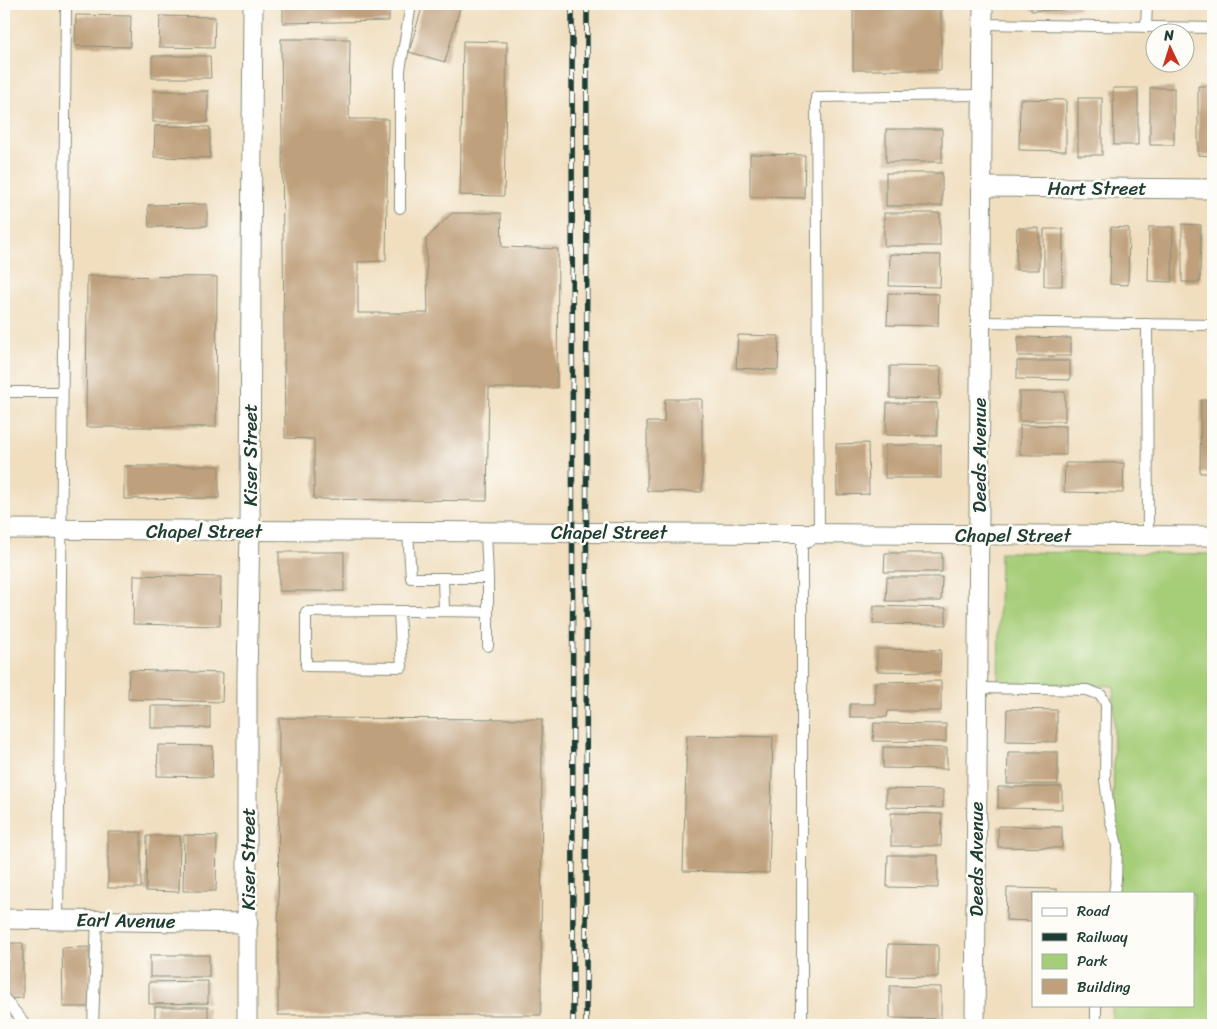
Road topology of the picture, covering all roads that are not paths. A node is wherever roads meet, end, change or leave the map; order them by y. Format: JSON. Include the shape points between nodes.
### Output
{"nodes":[{"id":1,"x":66,"y":4,"type":"edge"},
{"id":2,"x":253,"y":4,"type":"edge"},
{"id":3,"x":411,"y":4,"type":"edge"},
{"id":4,"x":983,"y":4,"type":"edge"},
{"id":5,"x":1147,"y":4,"type":"edge"},
{"id":6,"x":1146,"y":22,"type":"edge"},
{"id":7,"x":983,"y":24,"type":"junction"},
{"id":8,"x":1144,"y":27,"type":"edge"},
{"id":9,"x":1194,"y":28,"type":"edge"},
{"id":10,"x":1213,"y":28,"type":"edge"},
{"id":11,"x":982,"y":95,"type":"junction"},
{"id":12,"x":982,"y":188,"type":"junction"},
{"id":13,"x":1213,"y":189,"type":"edge"},
{"id":14,"x":400,"y":208,"type":"dead end"},
{"id":15,"x":980,"y":322,"type":"junction"},
{"id":16,"x":1146,"y":324,"type":"junction"},
{"id":17,"x":1213,"y":325,"type":"edge"},
{"id":18,"x":4,"y":392,"type":"edge"},
{"id":19,"x":62,"y":392,"type":"junction"},
{"id":20,"x":4,"y":529,"type":"edge"},
{"id":21,"x":61,"y":530,"type":"junction"},
{"id":22,"x":250,"y":531,"type":"junction"},
{"id":23,"x":408,"y":532,"type":"junction"},
{"id":24,"x":486,"y":532,"type":"junction"},
{"id":25,"x":819,"y":534,"type":"junction"},
{"id":26,"x":979,"y":535,"type":"junction"},
{"id":27,"x":1148,"y":536,"type":"junction"},
{"id":28,"x":1213,"y":536,"type":"edge"},
{"id":29,"x":443,"y":578,"type":"junction"},
{"id":30,"x":488,"y":578,"type":"junction"},
{"id":31,"x":400,"y":611,"type":"junction"},
{"id":32,"x":444,"y":611,"type":"junction"},
{"id":33,"x":488,"y":612,"type":"junction"},
{"id":34,"x":488,"y":646,"type":"dead end"},
{"id":35,"x":977,"y":688,"type":"junction"},
{"id":36,"x":1114,"y":892,"type":"edge"},
{"id":37,"x":4,"y":919,"type":"edge"},
{"id":38,"x":58,"y":919,"type":"junction"},
{"id":39,"x":96,"y":920,"type":"junction"},
{"id":40,"x":248,"y":923,"type":"junction"},
{"id":41,"x":4,"y":998,"type":"edge"},
{"id":42,"x":1096,"y":1006,"type":"edge"},
{"id":43,"x":26,"y":1025,"type":"edge"},
{"id":44,"x":93,"y":1025,"type":"edge"},
{"id":45,"x":247,"y":1025,"type":"edge"},
{"id":46,"x":802,"y":1025,"type":"edge"},
{"id":47,"x":975,"y":1025,"type":"edge"},
{"id":48,"x":1096,"y":1025,"type":"edge"}],
"edges":[{"from":1,"to":19,"type":"lane"},
{"from":2,"to":22,"type":"street","name":"Kiser Street"},
{"from":3,"to":14,"type":"lane","via":[[400,70]]},
{"from":4,"to":7,"type":"street","name":"Deeds Avenue"},
{"from":5,"to":6,"type":"lane"},
{"from":7,"to":8,"type":"lane"},
{"from":7,"to":11,"type":"street","name":"Deeds Avenue"},
{"from":9,"to":10,"type":"lane"},
{"from":11,"to":12,"type":"street","name":"Deeds Avenue"},
{"from":11,"to":25,"type":"lane","via":[[816,97]]},
{"from":12,"to":13,"type":"street","name":"Hart Street"},
{"from":12,"to":15,"type":"street","name":"Deeds Avenue"},
{"from":15,"to":16,"type":"lane"},
{"from":15,"to":26,"type":"street","name":"Deeds Avenue"},
{"from":16,"to":17,"type":"lane"},
{"from":16,"to":27,"type":"lane"},
{"from":18,"to":19,"type":"lane"},
{"from":19,"to":21,"type":"lane"},
{"from":20,"to":21,"type":"street","name":"Chapel Street"},
{"from":21,"to":22,"type":"street","name":"Chapel Street"},
{"from":21,"to":38,"type":"lane"},
{"from":22,"to":23,"type":"street","name":"Chapel Street"},
{"from":22,"to":40,"type":"street","name":"Kiser Street"},
{"from":23,"to":24,"type":"street","name":"Chapel Street"},
{"from":23,"to":29,"type":"lane","via":[[411,578]]},
{"from":24,"to":25,"type":"street","name":"Chapel Street"},
{"from":24,"to":30,"type":"lane"},
{"from":25,"to":26,"type":"street","name":"Chapel Street"},
{"from":25,"to":46,"type":"lane","via":[[802,546]]},
{"from":26,"to":27,"type":"street","name":"Chapel Street"},
{"from":26,"to":35,"type":"street","name":"Deeds Avenue"},
{"from":27,"to":28,"type":"street","name":"Chapel Street"},
{"from":29,"to":30,"type":"lane"},
{"from":29,"to":32,"type":"lane"},
{"from":30,"to":33,"type":"lane"},
{"from":31,"to":31,"type":"lane","via":[[306,612],[306,666],[402,667]]},
{"from":31,"to":32,"type":"lane"},
{"from":32,"to":33,"type":"lane"},
{"from":33,"to":34,"type":"lane"},
{"from":35,"to":36,"type":"lane","via":[[1087,690],[1101,695],[1106,704],[1105,780],[1117,845]]},
{"from":35,"to":47,"type":"street","name":"Deeds Avenue"},
{"from":37,"to":38,"type":"street","name":"Earl Avenue"},
{"from":38,"to":39,"type":"street","name":"Earl Avenue"},
{"from":39,"to":40,"type":"street","name":"Earl Avenue"},
{"from":39,"to":44,"type":"lane"},
{"from":40,"to":45,"type":"street","name":"Kiser Street"},
{"from":41,"to":43,"type":"lane"},
{"from":42,"to":48,"type":"lane"}]}
